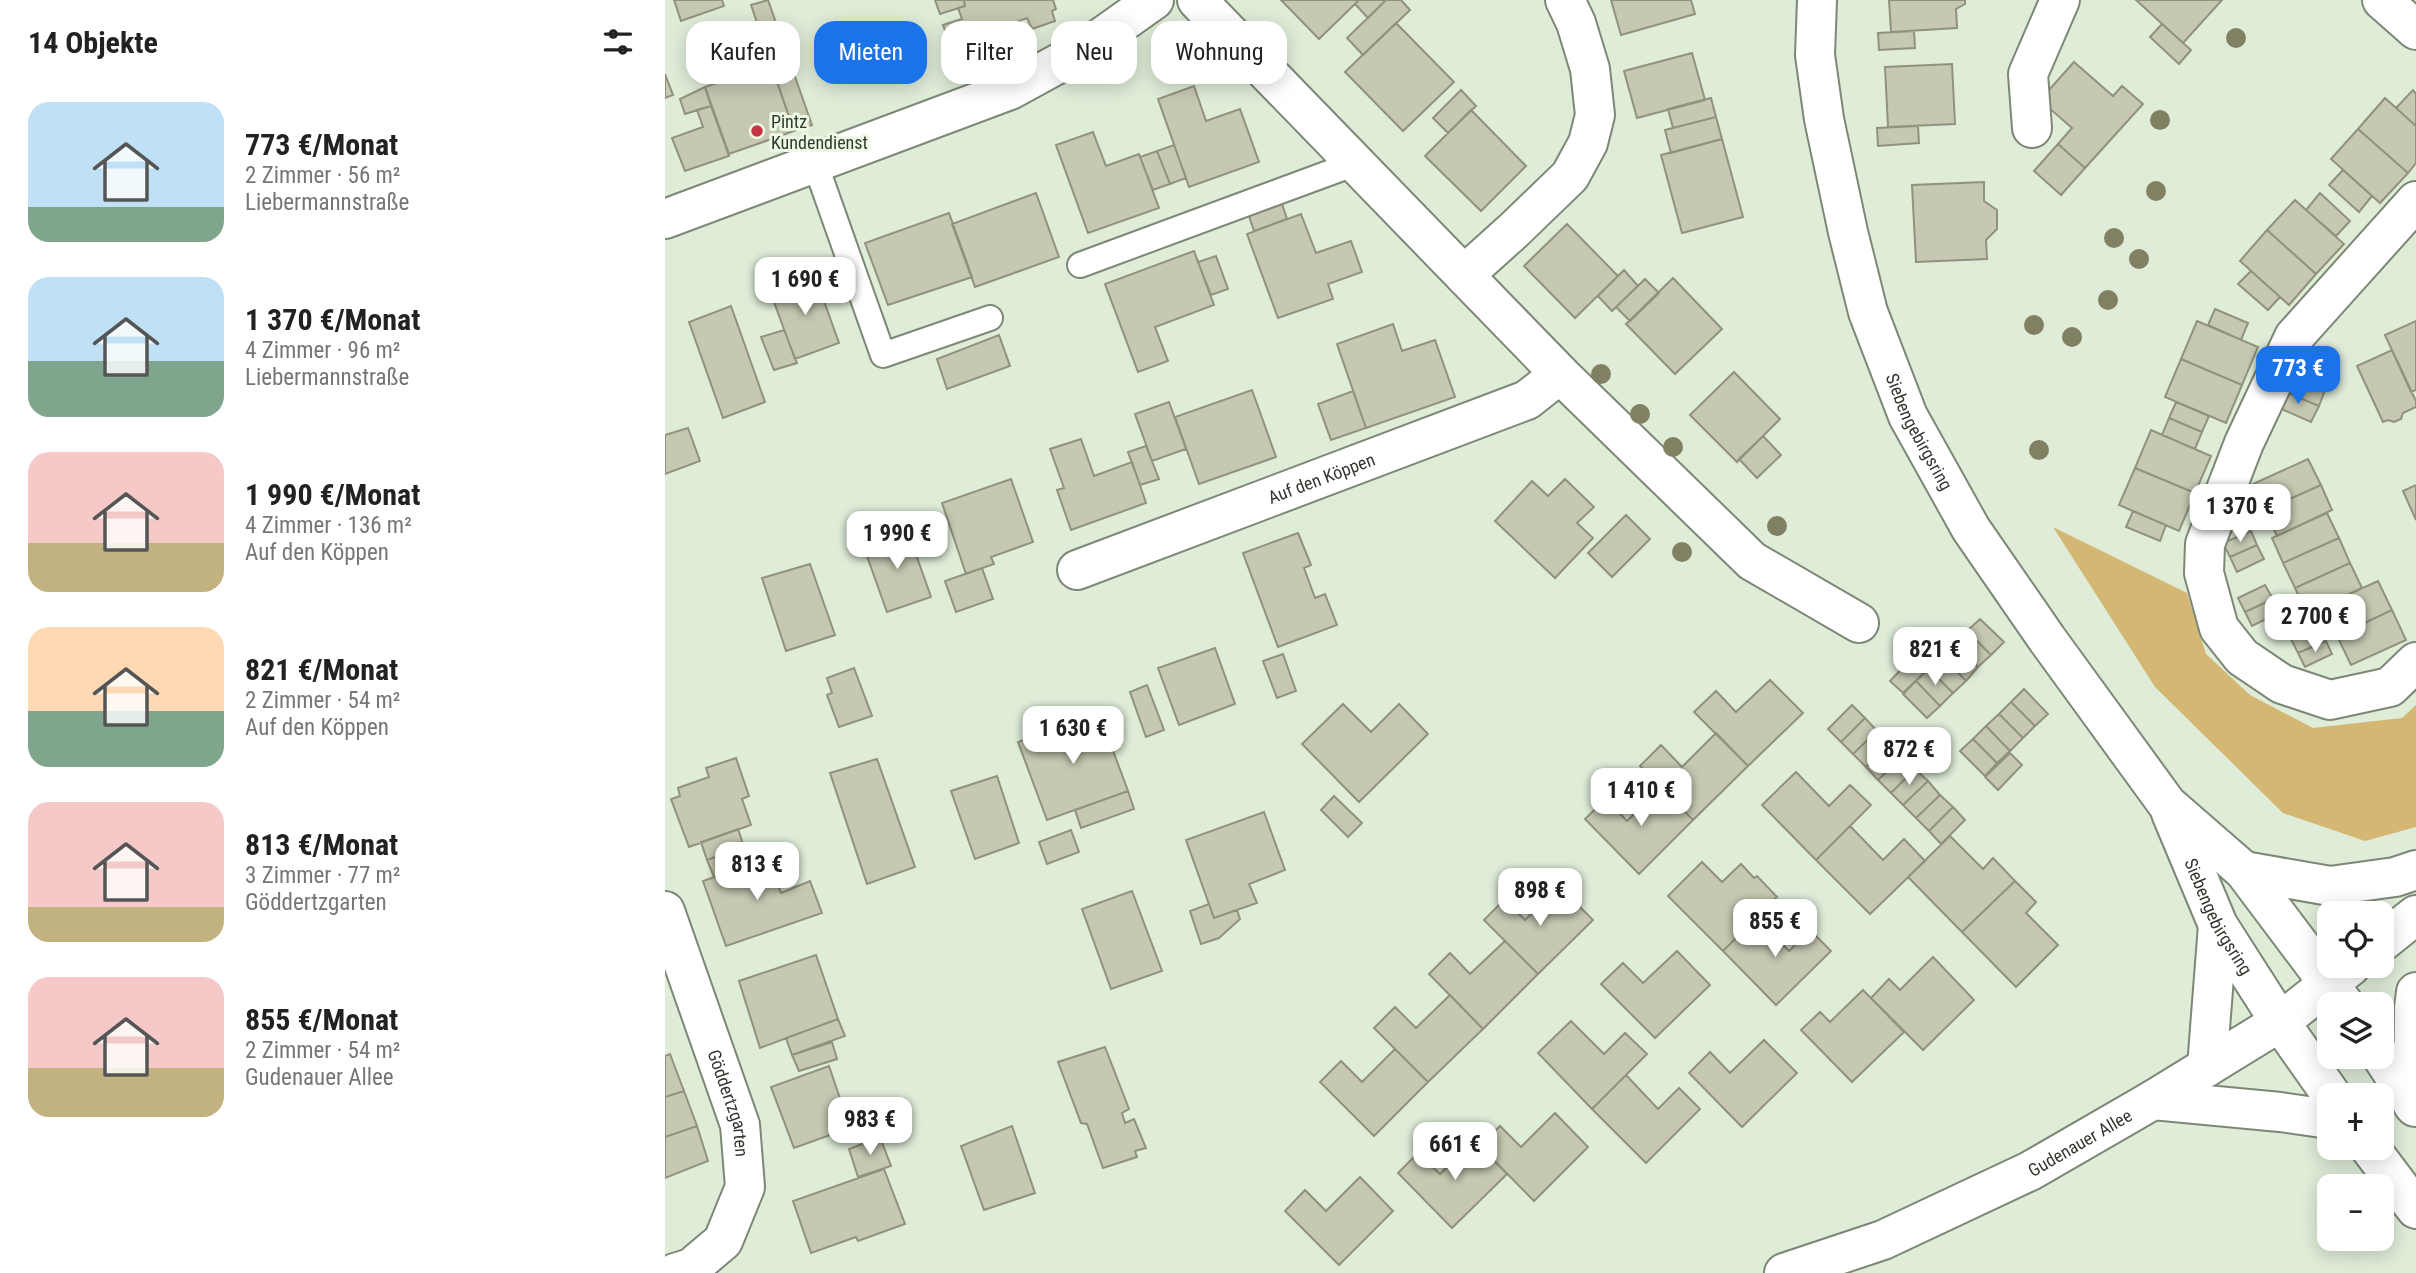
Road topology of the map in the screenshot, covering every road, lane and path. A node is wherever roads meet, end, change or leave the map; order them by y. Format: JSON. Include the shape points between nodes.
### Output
{"nodes":[{"id":1,"x":1154,"y":0,"type":"edge"},
{"id":2,"x":1197,"y":0,"type":"edge"},
{"id":3,"x":1565,"y":0,"type":"edge"},
{"id":4,"x":1817,"y":0,"type":"edge"},
{"id":5,"x":2060,"y":0,"type":"edge"},
{"id":6,"x":2382,"y":0,"type":"edge"},
{"id":7,"x":2416,"y":30,"type":"edge"},
{"id":8,"x":2032,"y":128,"type":"dead end"},
{"id":9,"x":815,"y":163,"type":"junction"},
{"id":10,"x":1356,"y":163,"type":"junction"},
{"id":11,"x":2416,"y":201,"type":"edge"},
{"id":12,"x":665,"y":219,"type":"edge"},
{"id":13,"x":1080,"y":265,"type":"dead end"},
{"id":14,"x":1464,"y":275,"type":"junction"},
{"id":15,"x":990,"y":318,"type":"dead end"},
{"id":16,"x":1560,"y":374,"type":"junction"},
{"id":17,"x":1077,"y":570,"type":"dead end"},
{"id":18,"x":1859,"y":623,"type":"dead end"},
{"id":19,"x":2416,"y":662,"type":"edge"},
{"id":20,"x":2167,"y":804,"type":"junction"},
{"id":21,"x":2416,"y":870,"type":"edge"},
{"id":22,"x":2244,"y":871,"type":"junction"},
{"id":23,"x":665,"y":911,"type":"edge"},
{"id":24,"x":2416,"y":915,"type":"edge"},
{"id":25,"x":2218,"y":925,"type":"junction"},
{"id":26,"x":2394,"y":932,"type":"edge"},
{"id":27,"x":2341,"y":985,"type":"edge"},
{"id":28,"x":2416,"y":992,"type":"edge"},
{"id":29,"x":2280,"y":1022,"type":"junction"},
{"id":30,"x":2207,"y":1067,"type":"junction"},
{"id":31,"x":2390,"y":1069,"type":"edge"},
{"id":32,"x":2323,"y":1083,"type":"edge"},
{"id":33,"x":2153,"y":1100,"type":"junction"},
{"id":34,"x":2415,"y":1107,"type":"edge"},
{"id":35,"x":2317,"y":1117,"type":"edge"},
{"id":36,"x":2379,"y":1160,"type":"edge"},
{"id":37,"x":2416,"y":1209,"type":"edge"},
{"id":38,"x":675,"y":1273,"type":"edge"},
{"id":39,"x":1784,"y":1273,"type":"edge"}],
"edges":[{"from":1,"to":9,"type":"street","via":[[1085,49],[1010,90]]},
{"from":2,"to":10,"type":"street"},
{"from":3,"to":14,"type":"street","via":[[1590,69],[1595,114],[1588,143],[1570,176]]},
{"from":4,"to":20,"type":"street","name":"Siebengebirgsring","via":[[1815,55],[1848,232],[1868,312],[1908,416],[1971,529]]},
{"from":5,"to":8,"type":"street","via":[[2028,74]]},
{"from":6,"to":7,"type":"street"},
{"from":9,"to":12,"type":"street"},
{"from":9,"to":15,"type":"lane","via":[[883,355]]},
{"from":10,"to":13,"type":"lane"},
{"from":10,"to":14,"type":"street"},
{"from":11,"to":19,"type":"street","via":[[2294,337],[2244,443],[2205,544],[2204,573],[2219,628],[2242,657],[2282,684],[2330,700],[2390,687]]},
{"from":14,"to":16,"type":"street"},
{"from":16,"to":17,"type":"street","name":"Auf den Köppen","via":[[1527,400]]},
{"from":16,"to":18,"type":"street","via":[[1752,561]]},
{"from":20,"to":22,"type":"street","name":"Siebengebirgsring"},
{"from":20,"to":25,"type":"street","name":"Siebengebirgsring"},
{"from":21,"to":22,"type":"street","via":[[2330,886]]},
{"from":22,"to":27,"type":"street","name":"Siebengebirgsring"},
{"from":23,"to":38,"type":"street","name":"Göddertzgarten","via":[[740,1125],[745,1187],[723,1241],[691,1268]]},
{"from":24,"to":26,"type":"street"},
{"from":25,"to":29,"type":"street","name":"Siebengebirgsring"},
{"from":25,"to":30,"type":"street"},
{"from":27,"to":29,"type":"street","name":"Gudenauer Allee"},
{"from":28,"to":34,"type":"street"},
{"from":29,"to":30,"type":"street","name":"Gudenauer Allee"},
{"from":29,"to":32,"type":"street","name":"Siebengebirgsring"},
{"from":30,"to":33,"type":"street","name":"Gudenauer Allee"},
{"from":31,"to":34,"type":"street"},
{"from":33,"to":35,"type":"street"},
{"from":33,"to":39,"type":"street","name":"Gudenauer Allee","via":[[2030,1171],[1883,1240]]},
{"from":36,"to":37,"type":"street"}]}
